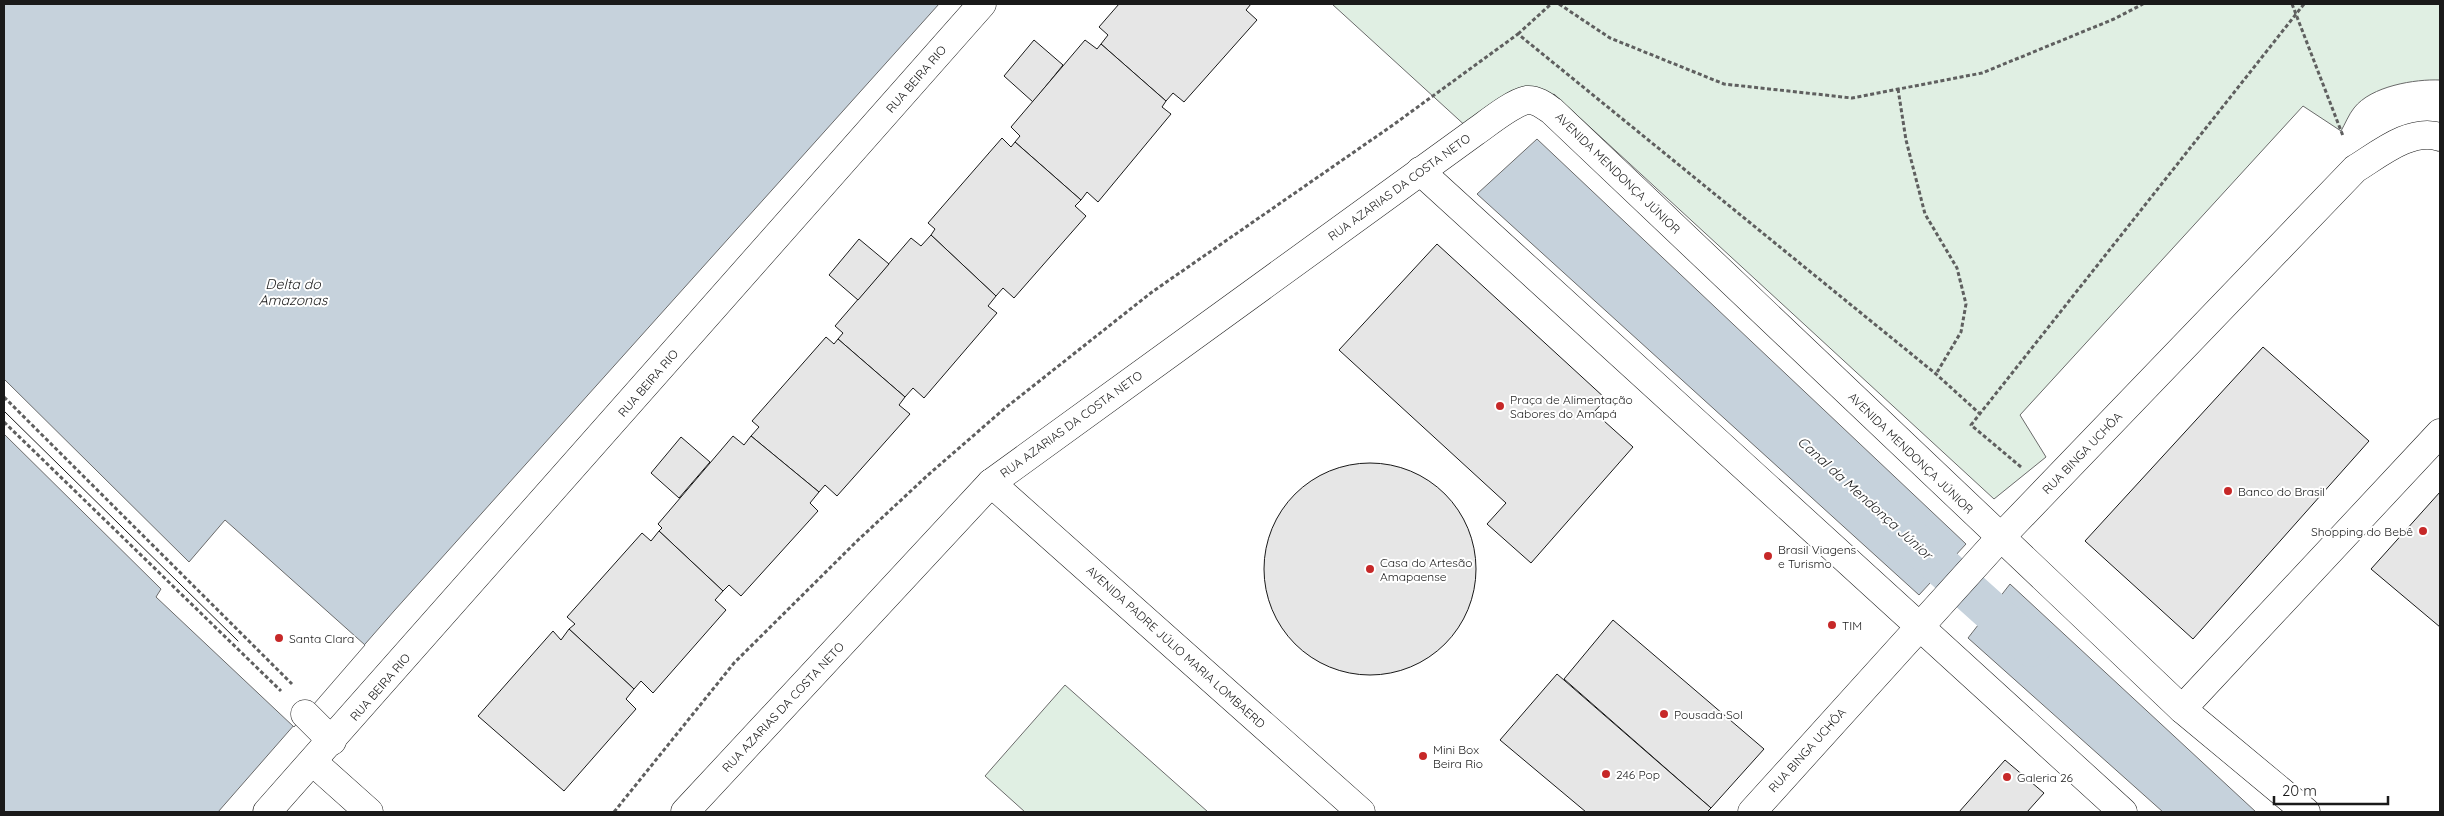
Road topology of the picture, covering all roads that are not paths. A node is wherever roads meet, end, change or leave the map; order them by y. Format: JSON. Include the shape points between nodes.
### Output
{"nodes":[{"id":1,"x":982,"y":4,"type":"edge"},
{"id":2,"x":1517,"y":104,"type":"joint"},
{"id":3,"x":2440,"y":136,"type":"edge"},
{"id":4,"x":1420,"y":171,"type":"junction"},
{"id":5,"x":2440,"y":434,"type":"edge"},
{"id":6,"x":991,"y":482,"type":"junction"},
{"id":7,"x":1993,"y":547,"type":"junction"},
{"id":8,"x":1926,"y":619,"type":"junction"},
{"id":9,"x":302,"y":702,"type":"road end"},
{"id":10,"x":2182,"y":709,"type":"junction"},
{"id":11,"x":332,"y":741,"type":"junction"},
{"id":12,"x":313,"y":762,"type":"junction"},
{"id":13,"x":268,"y":812,"type":"edge"},
{"id":14,"x":369,"y":812,"type":"edge"},
{"id":15,"x":685,"y":812,"type":"edge"},
{"id":16,"x":1361,"y":812,"type":"edge"},
{"id":17,"x":1752,"y":812,"type":"edge"},
{"id":18,"x":2124,"y":812,"type":"edge"},
{"id":19,"x":2306,"y":812,"type":"edge"}],
"edges":[{"from":1,"to":11,"type":"street","name":"RUA BEIRA RIO"},
{"from":2,"to":4,"type":"street","name":"RUA AZARIAS DA COSTA NETO"},
{"from":2,"to":7,"type":"street","name":"AVENIDA MENDONÇA JÚNIOR","via":[[1528,100],[1541,103],[1552,111]]},
{"from":3,"to":7,"type":"street","name":"RUA BINGA UCHÔA","via":[[2431,134],[2403,140],[2355,169]]},
{"from":4,"to":6,"type":"street","name":"RUA AZARIAS DA COSTA NETO"},
{"from":4,"to":8,"type":"street"},
{"from":5,"to":10,"type":"street"},
{"from":6,"to":15,"type":"street","name":"RUA AZARIAS DA COSTA NETO"},
{"from":6,"to":16,"type":"street","name":"AVENIDA PADRE JÚLIO MARIA LOMBAERD"},
{"from":7,"to":8,"type":"street","name":"RUA BINGA UCHÔA"},
{"from":7,"to":10,"type":"street","name":"AVENIDA MENDONÇA JÚNIOR"},
{"from":8,"to":17,"type":"street","name":"RUA BINGA UCHÔA"},
{"from":8,"to":18,"type":"street"},
{"from":9,"to":11,"type":"street"},
{"from":10,"to":19,"type":"street","name":"AVENIDA MENDONÇA JÚNIOR"},
{"from":11,"to":12,"type":"street","name":"RUA BEIRA RIO"},
{"from":12,"to":13,"type":"street","name":"RUA BEIRA RIO"},
{"from":12,"to":14,"type":"street"}]}
